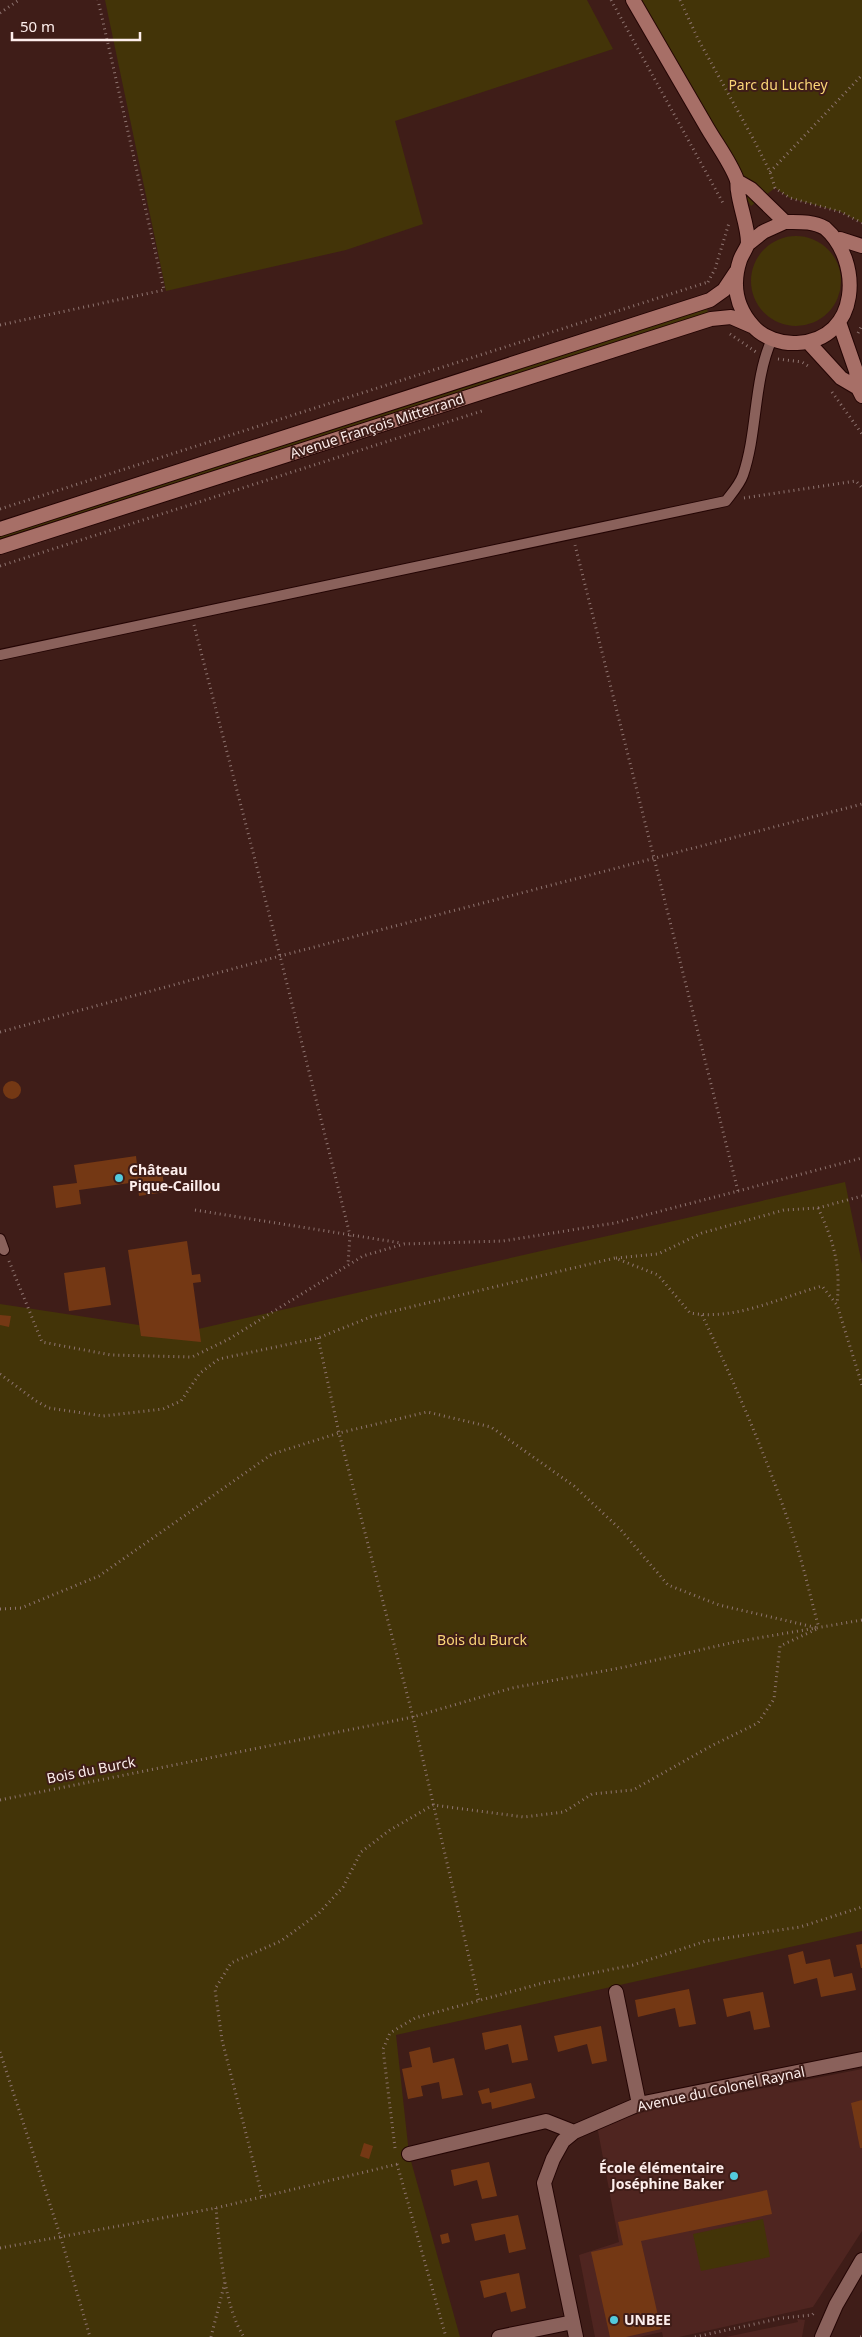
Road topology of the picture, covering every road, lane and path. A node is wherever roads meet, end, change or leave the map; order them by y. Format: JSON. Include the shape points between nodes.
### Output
{"nodes":[{"id":1,"x":19,"y":0,"type":"edge"},
{"id":2,"x":98,"y":0,"type":"edge"},
{"id":3,"x":611,"y":0,"type":"edge"},
{"id":4,"x":633,"y":0,"type":"edge"},
{"id":5,"x":680,"y":0,"type":"edge"},
{"id":6,"x":0,"y":13,"type":"edge"},
{"id":7,"x":862,"y":75,"type":"edge"},
{"id":8,"x":770,"y":172,"type":"junction"},
{"id":9,"x":737,"y":181,"type":"junction"},
{"id":10,"x":727,"y":209,"type":"dead end"},
{"id":11,"x":729,"y":215,"type":"dead end"},
{"id":12,"x":785,"y":222,"type":"junction"},
{"id":13,"x":862,"y":223,"type":"edge"},
{"id":14,"x":840,"y":239,"type":"junction"},
{"id":15,"x":748,"y":244,"type":"junction"},
{"id":16,"x":862,"y":246,"type":"edge"},
{"id":17,"x":736,"y":272,"type":"junction"},
{"id":18,"x":860,"y":291,"type":"edge"},
{"id":19,"x":0,"y":325,"type":"edge"},
{"id":20,"x":840,"y":326,"type":"junction"},
{"id":21,"x":754,"y":327,"type":"junction"},
{"id":22,"x":772,"y":339,"type":"junction"},
{"id":23,"x":809,"y":342,"type":"junction"},
{"id":24,"x":832,"y":391,"type":"dead end"},
{"id":25,"x":860,"y":392,"type":"edge"},
{"id":26,"x":486,"y":409,"type":"dead end"},
{"id":27,"x":862,"y":434,"type":"edge"},
{"id":28,"x":862,"y":488,"type":"edge"},
{"id":29,"x":726,"y":500,"type":"junction"},
{"id":30,"x":0,"y":509,"type":"edge"},
{"id":31,"x":0,"y":529,"type":"edge"},
{"id":32,"x":572,"y":533,"type":"junction"},
{"id":33,"x":0,"y":547,"type":"edge"},
{"id":34,"x":0,"y":566,"type":"edge"},
{"id":35,"x":192,"y":615,"type":"junction"},
{"id":36,"x":0,"y":656,"type":"edge"},
{"id":37,"x":862,"y":804,"type":"edge"},
{"id":38,"x":654,"y":858,"type":"junction"},
{"id":39,"x":280,"y":956,"type":"junction"},
{"id":40,"x":0,"y":1032,"type":"edge"},
{"id":41,"x":862,"y":1158,"type":"edge"},
{"id":42,"x":738,"y":1191,"type":"junction"},
{"id":43,"x":862,"y":1196,"type":"edge"},
{"id":44,"x":818,"y":1208,"type":"junction"},
{"id":45,"x":195,"y":1210,"type":"dead end"},
{"id":46,"x":350,"y":1235,"type":"junction"},
{"id":47,"x":0,"y":1239,"type":"edge"},
{"id":48,"x":404,"y":1244,"type":"junction"},
{"id":49,"x":4,"y":1250,"type":"joint"},
{"id":50,"x":615,"y":1258,"type":"junction"},
{"id":51,"x":348,"y":1265,"type":"junction"},
{"id":52,"x":837,"y":1305,"type":"junction"},
{"id":53,"x":702,"y":1315,"type":"junction"},
{"id":54,"x":318,"y":1338,"type":"junction"},
{"id":55,"x":0,"y":1374,"type":"edge"},
{"id":56,"x":862,"y":1385,"type":"edge"},
{"id":57,"x":340,"y":1433,"type":"junction"},
{"id":58,"x":0,"y":1609,"type":"edge"},
{"id":59,"x":862,"y":1620,"type":"edge"},
{"id":60,"x":818,"y":1628,"type":"junction"},
{"id":61,"x":413,"y":1717,"type":"junction"},
{"id":62,"x":0,"y":1800,"type":"edge"},
{"id":63,"x":433,"y":1805,"type":"junction"},
{"id":64,"x":862,"y":1907,"type":"edge"},
{"id":65,"x":616,"y":1992,"type":"dead end"},
{"id":66,"x":479,"y":2000,"type":"junction"},
{"id":67,"x":0,"y":2052,"type":"edge"},
{"id":68,"x":862,"y":2060,"type":"edge"},
{"id":69,"x":639,"y":2104,"type":"junction"},
{"id":70,"x":574,"y":2132,"type":"junction"},
{"id":71,"x":400,"y":2154,"type":"junction"},
{"id":72,"x":397,"y":2165,"type":"junction"},
{"id":73,"x":262,"y":2196,"type":"junction"},
{"id":74,"x":216,"y":2208,"type":"junction"},
{"id":75,"x":61,"y":2238,"type":"junction"},
{"id":76,"x":0,"y":2248,"type":"edge"},
{"id":77,"x":862,"y":2260,"type":"edge"},
{"id":78,"x":225,"y":2280,"type":"junction"},
{"id":79,"x":831,"y":2315,"type":"junction"},
{"id":80,"x":573,"y":2322,"type":"junction"},
{"id":81,"x":90,"y":2337,"type":"edge"},
{"id":82,"x":211,"y":2337,"type":"edge"},
{"id":83,"x":244,"y":2337,"type":"edge"},
{"id":84,"x":446,"y":2337,"type":"edge"},
{"id":85,"x":499,"y":2337,"type":"edge"},
{"id":86,"x":576,"y":2337,"type":"edge"},
{"id":87,"x":695,"y":2337,"type":"edge"},
{"id":88,"x":822,"y":2337,"type":"edge"}],
"edges":[{"from":1,"to":6,"type":"path"},
{"from":2,"to":19,"type":"path","via":[[164,290]]},
{"from":3,"to":10,"type":"path"},
{"from":4,"to":9,"type":"main road"},
{"from":5,"to":8,"type":"path"},
{"from":7,"to":8,"type":"path"},
{"from":8,"to":13,"type":"path","via":[[775,188],[790,198],[841,212]]},
{"from":9,"to":12,"type":"main road","via":[[752,189]]},
{"from":9,"to":15,"type":"main road"},
{"from":11,"to":30,"type":"path","via":[[728,231],[708,282]]},
{"from":12,"to":14,"type":"main road","via":[[805,222],[824,227]]},
{"from":12,"to":15,"type":"main road","via":[[763,232]]},
{"from":14,"to":16,"type":"main road"},
{"from":14,"to":18,"type":"main road","via":[[852,256]]},
{"from":15,"to":17,"type":"main road"},
{"from":17,"to":21,"type":"main road","via":[[736,292],[742,311]]},
{"from":17,"to":31,"type":"main road","name":"Avenue François Mitterrand","via":[[724,290],[710,300]]},
{"from":18,"to":20,"type":"main road","via":[[851,312]]},
{"from":20,"to":23,"type":"main road","via":[[831,334]]},
{"from":20,"to":25,"type":"main road"},
{"from":21,"to":22,"type":"main road"},
{"from":21,"to":33,"type":"main road","name":"Avenue François Mitterrand","via":[[731,317],[711,319]]},
{"from":22,"to":23,"type":"main road","via":[[790,344]]},
{"from":22,"to":29,"type":"lane","via":[[764,357],[743,477]]},
{"from":23,"to":25,"type":"main road","via":[[842,378]]},
{"from":24,"to":27,"type":"path"},
{"from":26,"to":34,"type":"path"},
{"from":28,"to":29,"type":"path","via":[[856,481]]},
{"from":29,"to":32,"type":"lane"},
{"from":32,"to":35,"type":"lane"},
{"from":32,"to":38,"type":"path"},
{"from":35,"to":36,"type":"lane"},
{"from":35,"to":39,"type":"path"},
{"from":37,"to":38,"type":"path"},
{"from":38,"to":39,"type":"path"},
{"from":38,"to":42,"type":"path"},
{"from":39,"to":40,"type":"path"},
{"from":39,"to":46,"type":"path"},
{"from":41,"to":42,"type":"path"},
{"from":42,"to":48,"type":"path","via":[[615,1223],[503,1241]]},
{"from":43,"to":44,"type":"path"},
{"from":44,"to":50,"type":"path","via":[[784,1210],[702,1233],[658,1254]]},
{"from":44,"to":52,"type":"path","via":[[833,1240],[839,1282]]},
{"from":45,"to":46,"type":"path"},
{"from":46,"to":48,"type":"path"},
{"from":46,"to":51,"type":"path"},
{"from":47,"to":49,"type":"lane"},
{"from":48,"to":51,"type":"path","via":[[363,1256]]},
{"from":49,"to":51,"type":"path","via":[[42,1342],[111,1355],[192,1357],[229,1339]]},
{"from":50,"to":53,"type":"path","via":[[658,1275],[690,1313]]},
{"from":50,"to":54,"type":"path","via":[[373,1316]]},
{"from":52,"to":53,"type":"path","via":[[822,1286],[739,1313]]},
{"from":52,"to":56,"type":"path"},
{"from":53,"to":60,"type":"path","via":[[738,1391],[772,1477],[797,1546]]},
{"from":54,"to":55,"type":"path","via":[[219,1359],[200,1373],[181,1402],[163,1409],[103,1416],[50,1408],[36,1402]]},
{"from":54,"to":57,"type":"path"},
{"from":57,"to":58,"type":"path","via":[[272,1454],[99,1576],[21,1608]]},
{"from":57,"to":60,"type":"path","via":[[427,1412],[491,1426],[574,1486],[620,1529],[668,1584],[719,1605]]},
{"from":57,"to":61,"type":"path"},
{"from":59,"to":60,"type":"path","name":"Bois du Burck"},
{"from":60,"to":61,"type":"path","name":"Bois du Burck","via":[[512,1688]]},
{"from":60,"to":63,"type":"path","via":[[780,1646],[774,1699],[758,1723],[633,1790],[592,1794],[564,1812],[524,1817]]},
{"from":61,"to":62,"type":"path","name":"Bois du Burck"},
{"from":61,"to":63,"type":"path"},
{"from":63,"to":66,"type":"path"},
{"from":63,"to":73,"type":"path","via":[[390,1830],[361,1852],[343,1887],[318,1913],[281,1942],[231,1963],[215,1990],[222,2040]]},
{"from":64,"to":66,"type":"path","via":[[800,1927],[706,1942],[633,1965]]},
{"from":65,"to":69,"type":"street"},
{"from":66,"to":71,"type":"path","via":[[416,2018],[390,2032],[384,2049]]},
{"from":67,"to":75,"type":"path"},
{"from":68,"to":69,"type":"street","name":"Avenue du Colonel Raynal"},
{"from":69,"to":70,"type":"street","name":"Avenue du Colonel Raynal"},
{"from":70,"to":71,"type":"street","via":[[546,2121]]},
{"from":70,"to":80,"type":"street","via":[[563,2141],[544,2183]]},
{"from":71,"to":72,"type":"path"},
{"from":71,"to":72,"type":"path"},
{"from":72,"to":73,"type":"path"},
{"from":72,"to":84,"type":"path"},
{"from":73,"to":74,"type":"path"},
{"from":74,"to":75,"type":"path"},
{"from":74,"to":78,"type":"path"},
{"from":75,"to":76,"type":"path"},
{"from":75,"to":81,"type":"path"},
{"from":77,"to":79,"type":"street"},
{"from":78,"to":82,"type":"path"},
{"from":78,"to":83,"type":"path","via":[[237,2327]]},
{"from":79,"to":87,"type":"path","via":[[818,2309],[812,2315],[782,2318]]},
{"from":79,"to":88,"type":"street"},
{"from":80,"to":85,"type":"street"},
{"from":80,"to":86,"type":"street"}]}
